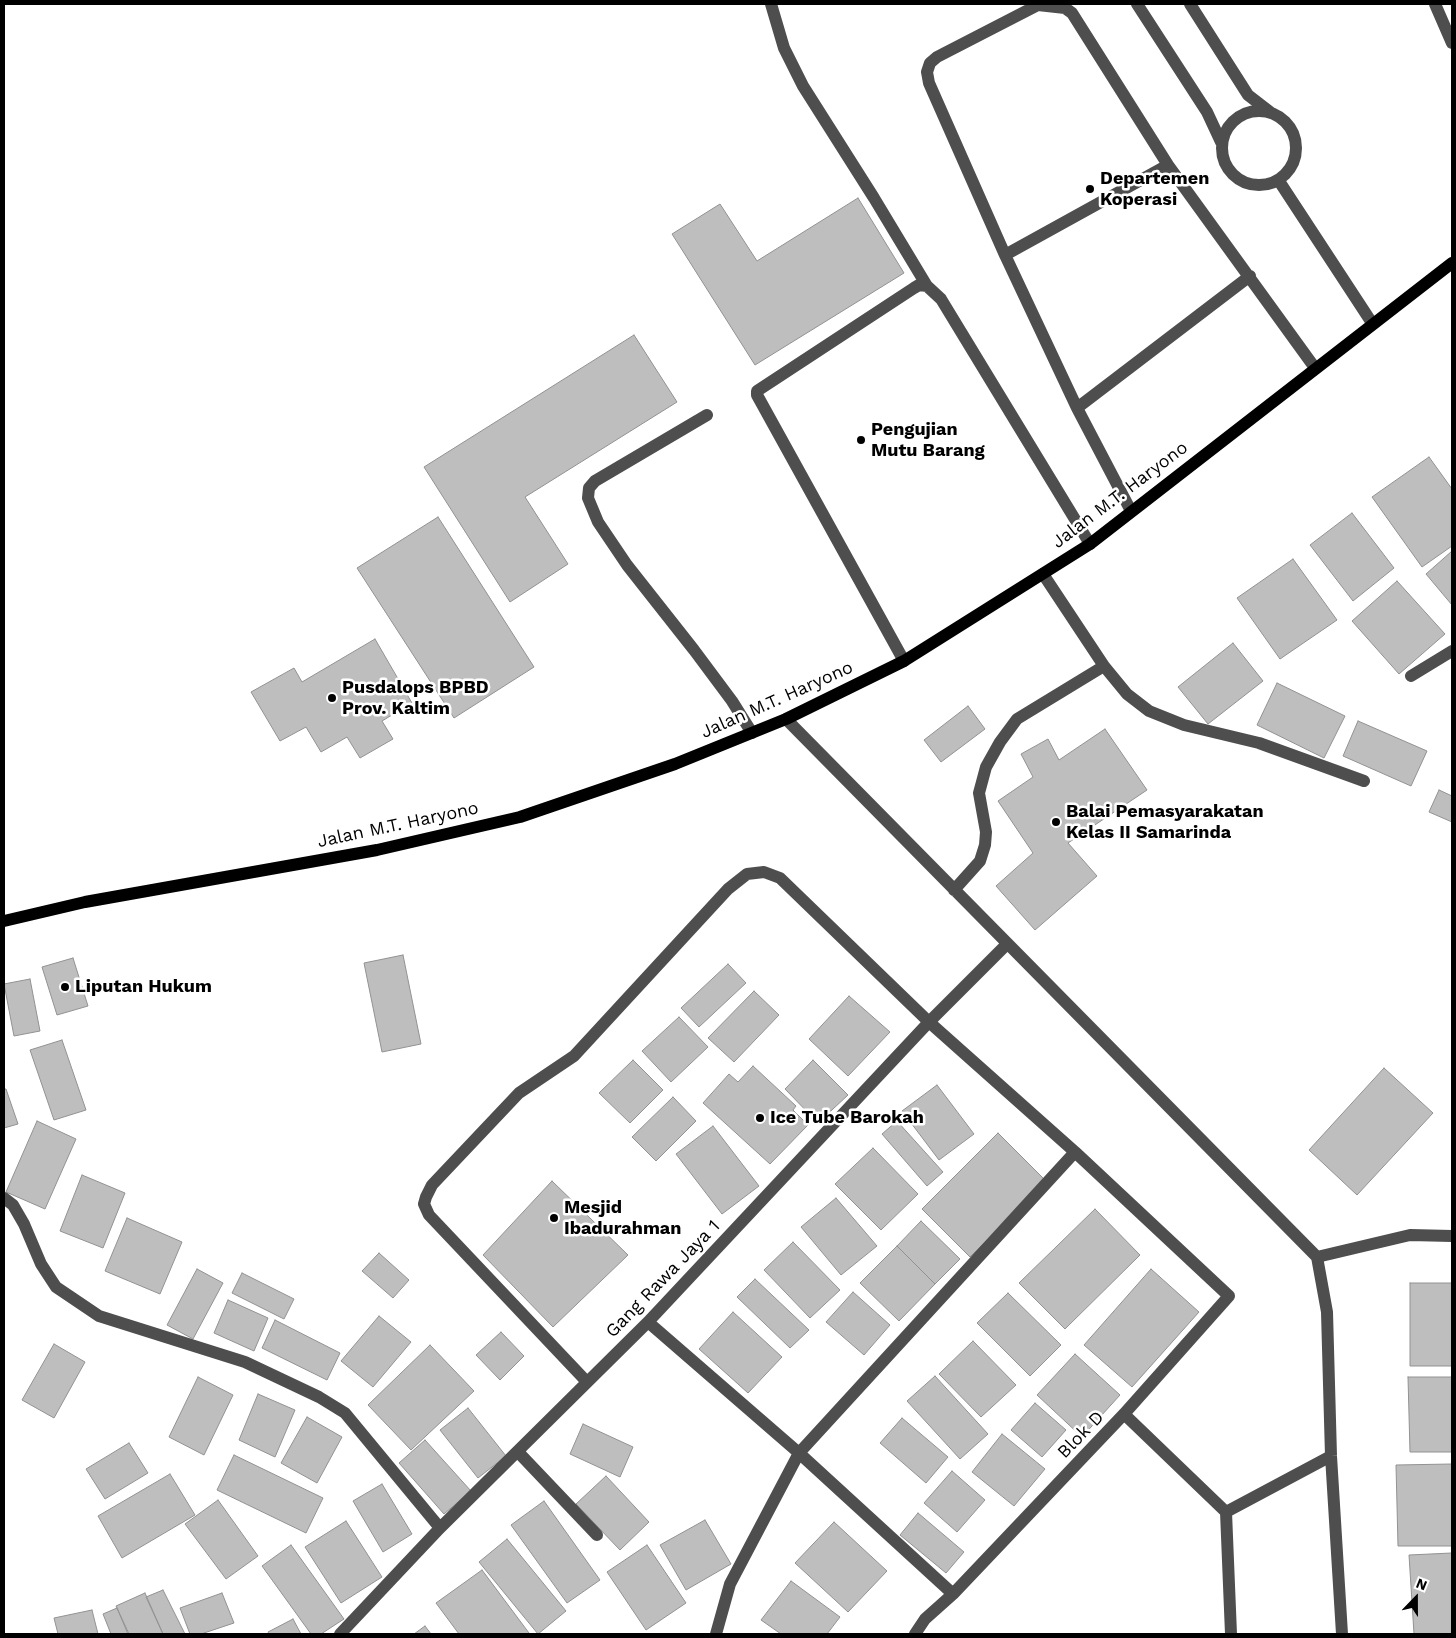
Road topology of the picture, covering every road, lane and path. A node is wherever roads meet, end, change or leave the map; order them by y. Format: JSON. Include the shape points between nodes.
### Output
{"nodes":[{"id":1,"x":771,"y":4,"type":"edge"},
{"id":2,"x":1137,"y":4,"type":"edge"},
{"id":3,"x":1190,"y":4,"type":"edge"},
{"id":4,"x":1435,"y":4,"type":"edge"},
{"id":5,"x":1452,"y":43,"type":"edge"},
{"id":6,"x":1270,"y":112,"type":"junction"},
{"id":7,"x":1221,"y":142,"type":"junction"},
{"id":8,"x":1168,"y":164,"type":"junction"},
{"id":9,"x":1279,"y":181,"type":"junction"},
{"id":10,"x":1005,"y":255,"type":"junction"},
{"id":11,"x":1452,"y":263,"type":"edge"},
{"id":12,"x":1250,"y":276,"type":"junction"},
{"id":13,"x":926,"y":286,"type":"junction"},
{"id":14,"x":1372,"y":323,"type":"junction"},
{"id":15,"x":1315,"y":368,"type":"junction"},
{"id":16,"x":1077,"y":408,"type":"junction"},
{"id":17,"x":707,"y":415,"type":"dead end"},
{"id":18,"x":1131,"y":511,"type":"junction"},
{"id":19,"x":1090,"y":544,"type":"junction"},
{"id":20,"x":1043,"y":574,"type":"junction"},
{"id":21,"x":1452,"y":651,"type":"edge"},
{"id":22,"x":904,"y":661,"type":"junction"},
{"id":23,"x":1104,"y":666,"type":"junction"},
{"id":24,"x":1412,"y":676,"type":"dead end"},
{"id":25,"x":786,"y":719,"type":"junction"},
{"id":26,"x":752,"y":733,"type":"junction"},
{"id":27,"x":1364,"y":781,"type":"dead end"},
{"id":28,"x":954,"y":890,"type":"junction"},
{"id":29,"x":4,"y":921,"type":"edge"},
{"id":30,"x":1007,"y":944,"type":"junction"},
{"id":31,"x":928,"y":1022,"type":"junction"},
{"id":32,"x":1075,"y":1152,"type":"junction"},
{"id":33,"x":4,"y":1198,"type":"edge"},
{"id":34,"x":1452,"y":1236,"type":"edge"},
{"id":35,"x":1317,"y":1257,"type":"junction"},
{"id":36,"x":648,"y":1322,"type":"junction"},
{"id":37,"x":587,"y":1382,"type":"junction"},
{"id":38,"x":1124,"y":1414,"type":"junction"},
{"id":39,"x":518,"y":1453,"type":"junction"},
{"id":40,"x":799,"y":1453,"type":"junction"},
{"id":41,"x":1331,"y":1456,"type":"junction"},
{"id":42,"x":1226,"y":1512,"type":"junction"},
{"id":43,"x":440,"y":1528,"type":"junction"},
{"id":44,"x":597,"y":1535,"type":"dead end"},
{"id":45,"x":953,"y":1594,"type":"junction"},
{"id":46,"x":340,"y":1634,"type":"edge"},
{"id":47,"x":716,"y":1634,"type":"edge"},
{"id":48,"x":914,"y":1634,"type":"edge"},
{"id":49,"x":1231,"y":1634,"type":"edge"},
{"id":50,"x":1342,"y":1634,"type":"edge"}],
"edges":[{"from":1,"to":13,"type":"street","via":[[784,48],[803,86]]},
{"from":2,"to":7,"type":"street","via":[[1207,112]]},
{"from":3,"to":6,"type":"street","via":[[1248,95]]},
{"from":4,"to":5,"type":"street"},
{"from":6,"to":7,"type":"street","via":[[1249,111],[1230,122]]},
{"from":6,"to":9,"type":"street","via":[[1288,124],[1297,144],[1293,165]]},
{"from":7,"to":9,"type":"street","via":[[1223,163],[1237,180],[1258,187]]},
{"from":8,"to":10,"type":"street"},
{"from":8,"to":10,"type":"street","via":[[1066,8],[1038,5],[937,57],[930,62],[926,72],[929,82]]},
{"from":8,"to":12,"type":"street"},
{"from":9,"to":14,"type":"street"},
{"from":10,"to":16,"type":"street"},
{"from":11,"to":14,"type":"main road","name":"Jalan M.T. Haryono"},
{"from":12,"to":15,"type":"street"},
{"from":12,"to":16,"type":"street"},
{"from":13,"to":19,"type":"street","via":[[941,299]]},
{"from":13,"to":22,"type":"street","via":[[914,288],[757,391]]},
{"from":14,"to":15,"type":"main road","name":"Jalan M.T. Haryono"},
{"from":15,"to":18,"type":"main road","name":"Jalan M.T. Haryono"},
{"from":16,"to":18,"type":"street"},
{"from":17,"to":26,"type":"street","via":[[595,481],[589,488],[588,498],[598,522],[627,565],[694,650]]},
{"from":18,"to":19,"type":"main road","name":"Jalan M.T. Haryono"},
{"from":19,"to":20,"type":"main road","name":"Jalan M.T. Haryono"},
{"from":20,"to":22,"type":"main road","name":"Jalan M.T. Haryono"},
{"from":20,"to":23,"type":"street"},
{"from":21,"to":24,"type":"street"},
{"from":22,"to":25,"type":"main road","name":"Jalan M.T. Haryono"},
{"from":23,"to":27,"type":"street","via":[[1127,694],[1150,711],[1184,724],[1259,743]]},
{"from":23,"to":28,"type":"street","via":[[1017,719],[1000,742],[986,767],[979,793],[985,845],[980,861]]},
{"from":25,"to":26,"type":"main road","name":"Jalan M.T. Haryono"},
{"from":25,"to":28,"type":"street"},
{"from":26,"to":29,"type":"main road","name":"Jalan M.T. Haryono","via":[[675,764],[520,817],[377,850],[115,897]]},
{"from":28,"to":30,"type":"street"},
{"from":30,"to":31,"type":"street","name":"Gang Rawa Jaya 1"},
{"from":30,"to":35,"type":"street"},
{"from":31,"to":32,"type":"street"},
{"from":31,"to":36,"type":"street","name":"Gang Rawa Jaya 1"},
{"from":31,"to":37,"type":"street","via":[[780,878],[764,872],[747,874],[728,889],[574,1056],[520,1093],[432,1185],[424,1204],[429,1215]]},
{"from":32,"to":38,"type":"street","name":"Blok D","via":[[1229,1296]]},
{"from":32,"to":40,"type":"street"},
{"from":33,"to":43,"type":"street","via":[[13,1205],[56,1287],[98,1316],[245,1362],[319,1397],[338,1409],[360,1430]]},
{"from":34,"to":35,"type":"street","via":[[1410,1235]]},
{"from":35,"to":41,"type":"street","via":[[1327,1312]]},
{"from":36,"to":37,"type":"street","name":"Gang Rawa Jaya 1"},
{"from":36,"to":40,"type":"street"},
{"from":37,"to":39,"type":"street","name":"Gang Rawa Jaya 1"},
{"from":38,"to":42,"type":"street"},
{"from":38,"to":45,"type":"street","name":"Blok D"},
{"from":39,"to":43,"type":"street","name":"Gang Rawa Jaya 1"},
{"from":39,"to":44,"type":"street"},
{"from":40,"to":45,"type":"street"},
{"from":40,"to":47,"type":"street","via":[[730,1584]]},
{"from":41,"to":42,"type":"street"},
{"from":41,"to":50,"type":"street"},
{"from":42,"to":49,"type":"street"},
{"from":43,"to":46,"type":"street","name":"Gang Rawa Jaya 1"},
{"from":45,"to":48,"type":"street","name":"Blok D","via":[[924,1619]]}]}
